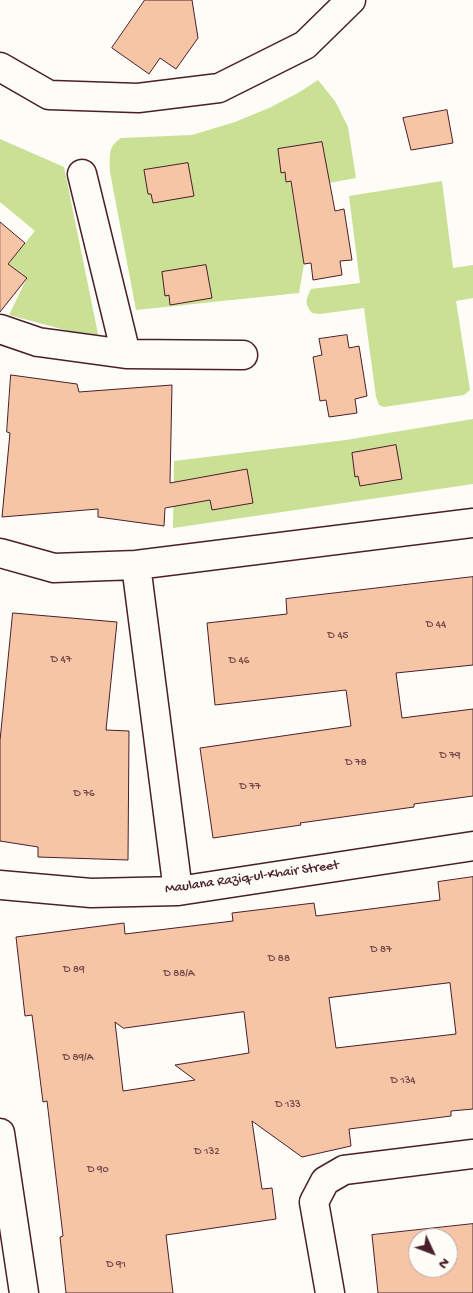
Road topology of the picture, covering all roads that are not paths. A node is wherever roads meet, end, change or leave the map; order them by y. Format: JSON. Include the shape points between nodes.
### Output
{"nodes":[{"id":1,"x":351,"y":0,"type":"edge"},
{"id":2,"x":0,"y":67,"type":"edge"},
{"id":3,"x":82,"y":174,"type":"dead end"},
{"id":4,"x":0,"y":329,"type":"edge"},
{"id":5,"x":126,"y":354,"type":"junction"},
{"id":6,"x":243,"y":355,"type":"dead end"},
{"id":7,"x":473,"y":523,"type":"edge"},
{"id":8,"x":0,"y":553,"type":"edge"},
{"id":9,"x":136,"y":565,"type":"junction"},
{"id":10,"x":473,"y":846,"type":"edge"},
{"id":11,"x":0,"y":885,"type":"edge"},
{"id":12,"x":178,"y":891,"type":"junction"},
{"id":13,"x":0,"y":1133,"type":"edge"},
{"id":14,"x":473,"y":1154,"type":"edge"},
{"id":15,"x":24,"y":1293,"type":"edge"},
{"id":16,"x":330,"y":1293,"type":"edge"}],
"edges":[{"from":1,"to":2,"type":"street","via":[[305,45],[219,88],[138,98],[49,95]]},
{"from":3,"to":5,"type":"street"},
{"from":4,"to":5,"type":"street","via":[[38,342]]},
{"from":5,"to":6,"type":"street"},
{"from":7,"to":9,"type":"street"},
{"from":8,"to":9,"type":"street","via":[[54,568]]},
{"from":9,"to":12,"type":"street"},
{"from":10,"to":12,"type":"street","name":"Maulana Raziq-ul-Khair Street"},
{"from":11,"to":12,"type":"street","name":"Maulana Raziq-ul-Khair Street","via":[[91,893]]},
{"from":13,"to":15,"type":"street"},
{"from":14,"to":16,"type":"street","via":[[344,1170],[325,1181],[314,1202]]}]}
